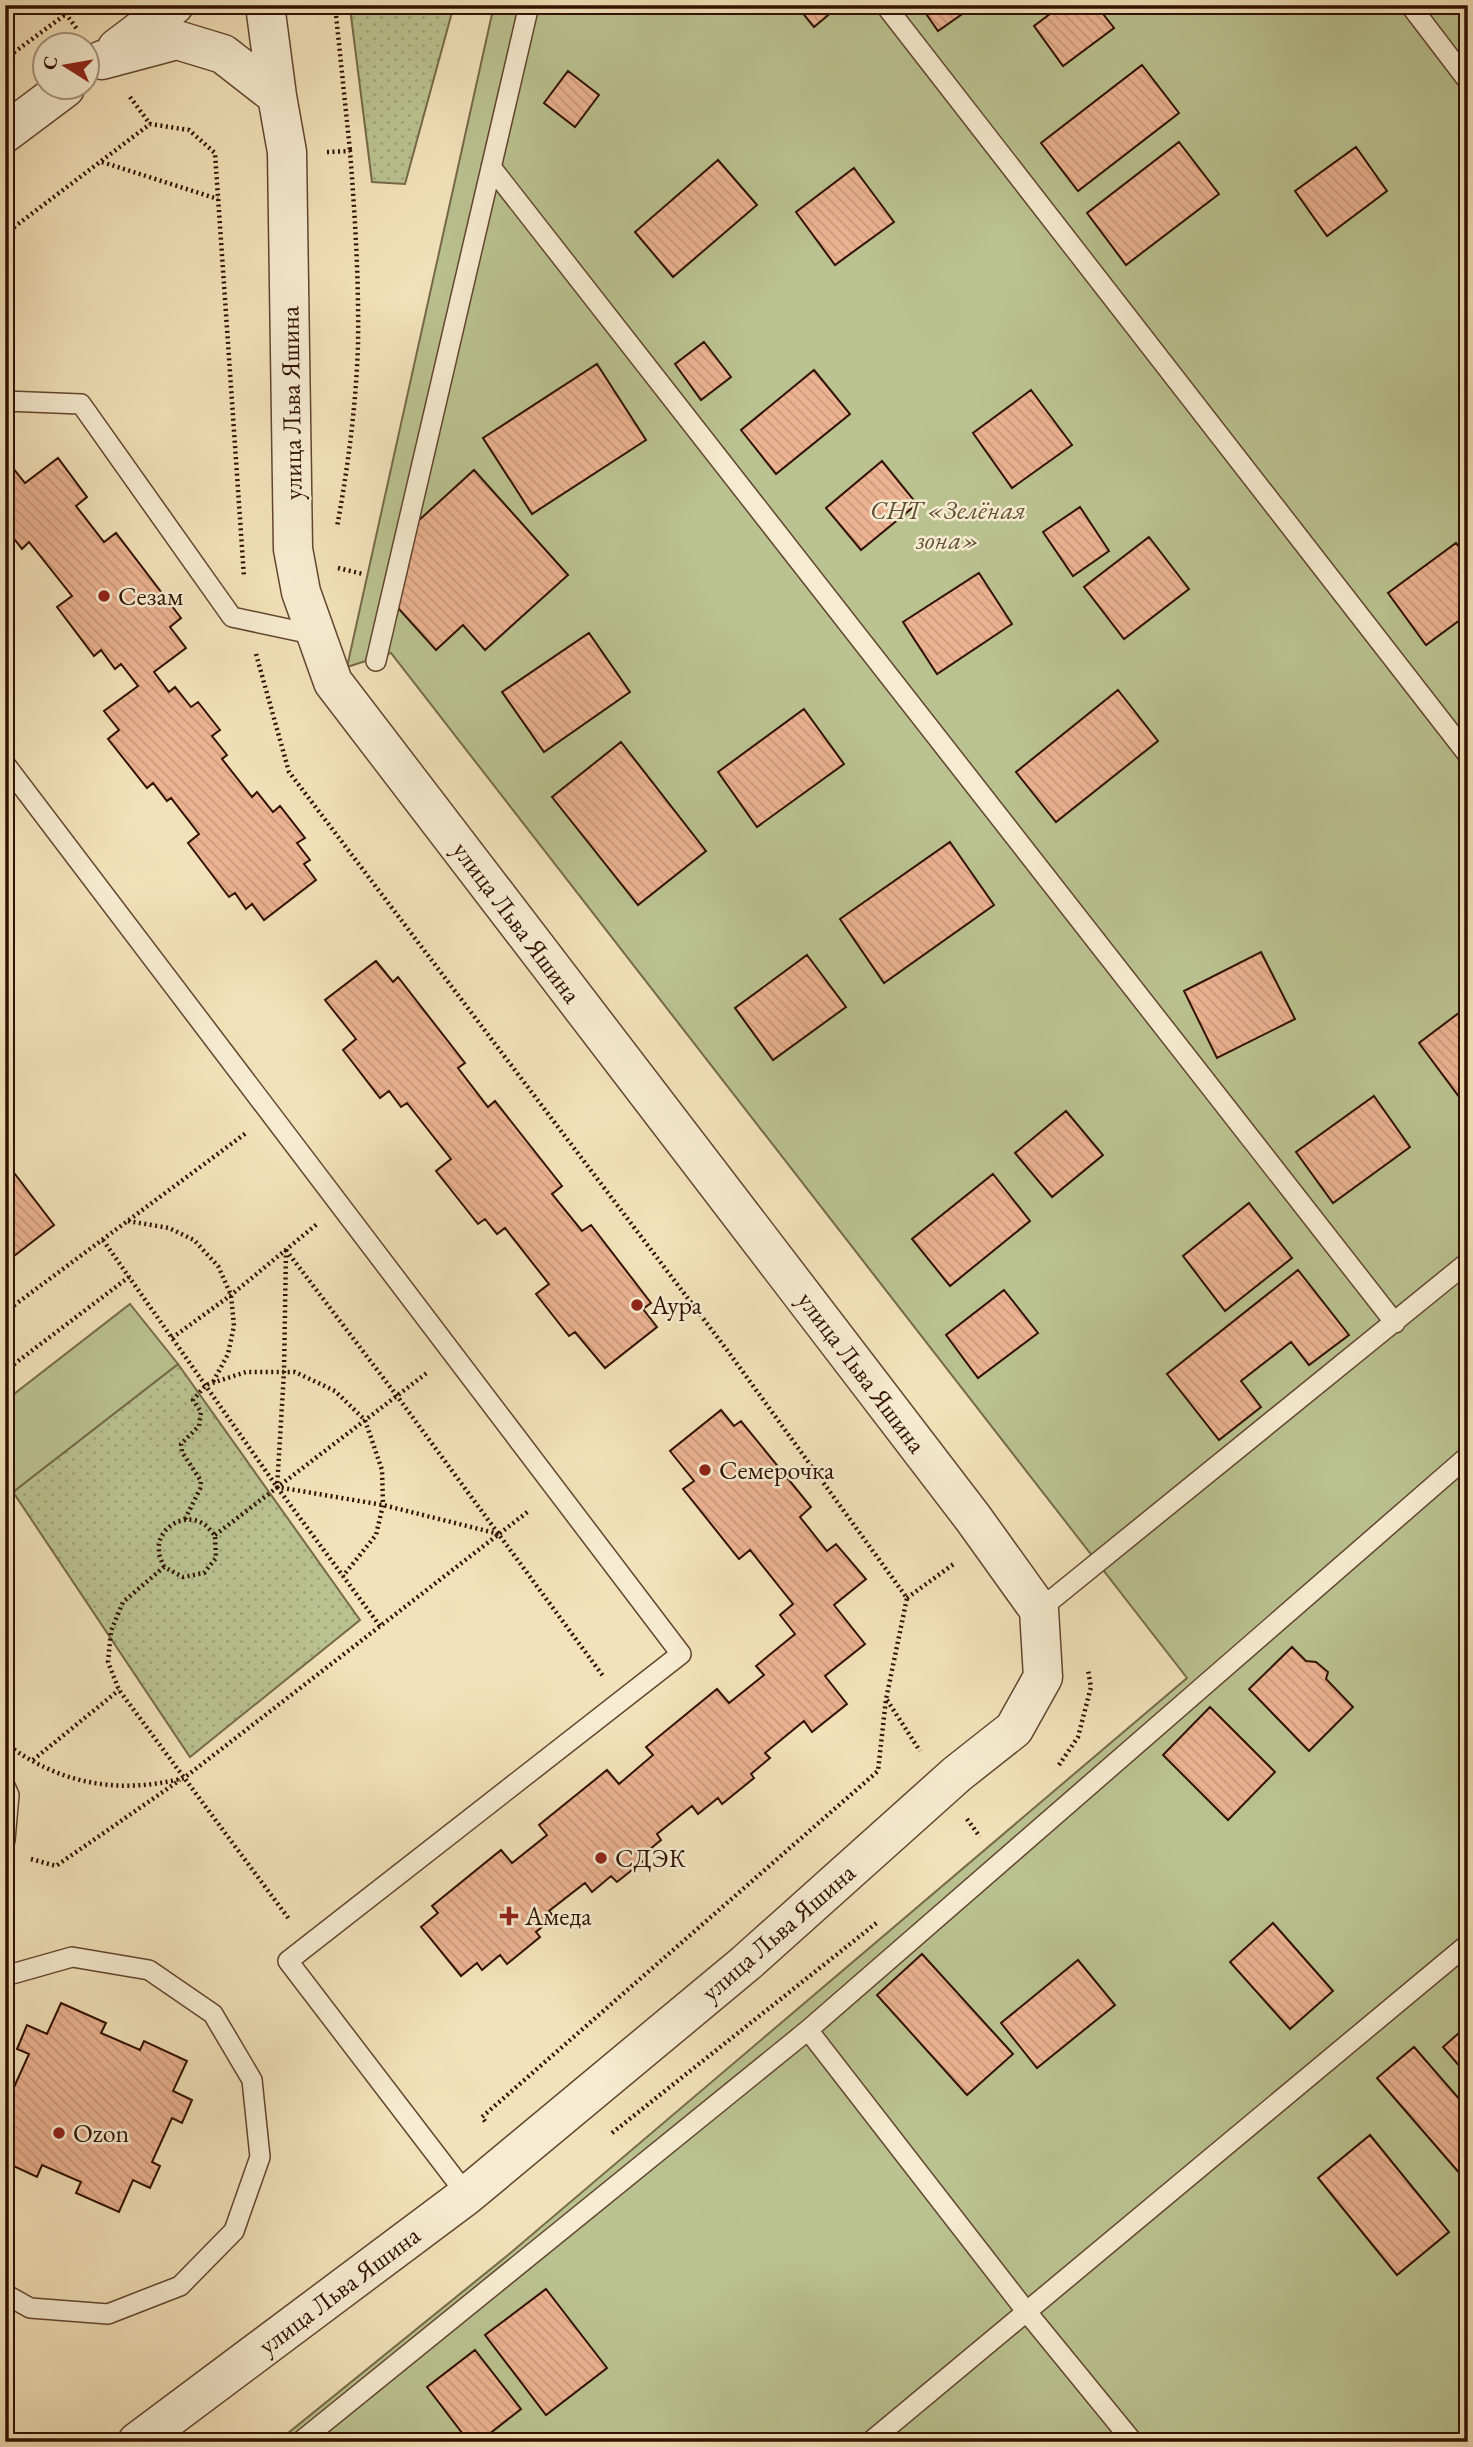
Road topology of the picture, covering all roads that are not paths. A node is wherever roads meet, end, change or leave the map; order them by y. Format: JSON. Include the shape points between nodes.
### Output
{"nodes":[{"id":1,"x":174,"y":5,"type":"edge"},
{"id":2,"x":265,"y":5,"type":"edge"},
{"id":3,"x":529,"y":5,"type":"edge"},
{"id":4,"x":885,"y":5,"type":"edge"},
{"id":5,"x":1410,"y":5,"type":"edge"},
{"id":6,"x":102,"y":60,"type":"edge"},
{"id":7,"x":102,"y":63,"type":"edge"},
{"id":8,"x":1468,"y":81,"type":"edge"},
{"id":9,"x":276,"y":96,"type":"junction"},
{"id":10,"x":46,"y":102,"type":"edge"},
{"id":11,"x":5,"y":133,"type":"edge"},
{"id":12,"x":491,"y":167,"type":"junction"},
{"id":13,"x":5,"y":401,"type":"edge"},
{"id":14,"x":316,"y":635,"type":"junction"},
{"id":15,"x":376,"y":661,"type":"dead end"},
{"id":16,"x":1468,"y":755,"type":"edge"},
{"id":17,"x":5,"y":764,"type":"edge"},
{"id":18,"x":1468,"y":1262,"type":"edge"},
{"id":19,"x":1395,"y":1323,"type":"junction"},
{"id":20,"x":1468,"y":1455,"type":"edge"},
{"id":21,"x":1039,"y":1610,"type":"junction"},
{"id":22,"x":5,"y":1786,"type":"edge"},
{"id":23,"x":5,"y":1840,"type":"edge"},
{"id":24,"x":1468,"y":1944,"type":"edge"},
{"id":25,"x":5,"y":1976,"type":"edge"},
{"id":26,"x":808,"y":2030,"type":"junction"},
{"id":27,"x":467,"y":2194,"type":"junction"},
{"id":28,"x":5,"y":2294,"type":"edge"},
{"id":29,"x":1026,"y":2311,"type":"junction"},
{"id":30,"x":137,"y":2442,"type":"edge"},
{"id":31,"x":300,"y":2442,"type":"edge"},
{"id":32,"x":870,"y":2442,"type":"edge"},
{"id":33,"x":1133,"y":2442,"type":"edge"}],
"edges":[{"from":1,"to":6,"type":"street"},
{"from":2,"to":9,"type":"street","name":"улица Льва Яшина"},
{"from":3,"to":12,"type":"lane"},
{"from":4,"to":16,"type":"lane"},
{"from":5,"to":8,"type":"lane"},
{"from":7,"to":9,"type":"street","via":[[177,40],[222,54]]},
{"from":9,"to":14,"type":"street","name":"улица Льва Яшина","via":[[287,152],[293,549]]},
{"from":10,"to":11,"type":"street"},
{"from":12,"to":15,"type":"lane"},
{"from":12,"to":19,"type":"lane"},
{"from":13,"to":14,"type":"lane","via":[[81,404],[232,617]]},
{"from":14,"to":21,"type":"street","name":"улица Льва Яшина","via":[[333,682],[974,1518]]},
{"from":17,"to":27,"type":"lane","via":[[681,1654],[288,1961]]},
{"from":18,"to":19,"type":"lane"},
{"from":19,"to":21,"type":"lane"},
{"from":20,"to":26,"type":"lane"},
{"from":21,"to":27,"type":"street","name":"улица Льва Яшина","via":[[1044,1677],[1014,1729],[957,1774],[746,1963]]},
{"from":22,"to":23,"type":"lane","via":[[9,1796]]},
{"from":24,"to":29,"type":"lane"},
{"from":25,"to":28,"type":"lane","via":[[72,1957],[149,1970],[213,2014],[252,2080],[260,2157],[234,2231],[180,2286],[108,2314],[30,2308]]},
{"from":26,"to":29,"type":"lane"},
{"from":26,"to":31,"type":"lane"},
{"from":27,"to":30,"type":"street","name":"улица Льва Яшина"},
{"from":29,"to":32,"type":"lane"},
{"from":29,"to":33,"type":"lane"}]}
